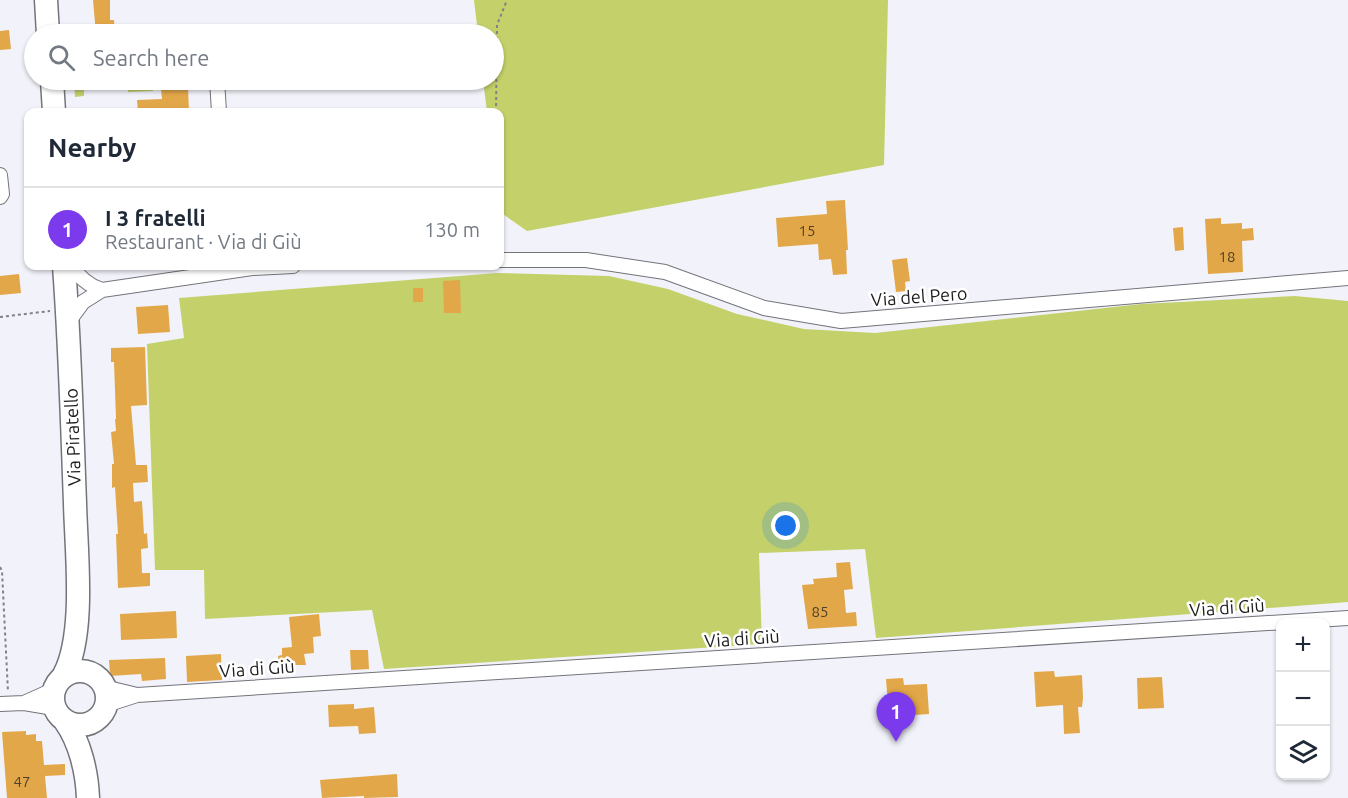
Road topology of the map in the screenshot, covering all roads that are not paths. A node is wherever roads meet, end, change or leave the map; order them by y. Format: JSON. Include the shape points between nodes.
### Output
{"nodes":[{"id":1,"x":46,"y":0,"type":"edge"},
{"id":2,"x":47,"y":24,"type":"edge"},
{"id":3,"x":53,"y":90,"type":"edge"},
{"id":4,"x":218,"y":90,"type":"edge"},
{"id":5,"x":54,"y":108,"type":"edge"},
{"id":6,"x":219,"y":108,"type":"edge"},
{"id":7,"x":0,"y":175,"type":"edge"},
{"id":8,"x":0,"y":197,"type":"edge"},
{"id":9,"x":504,"y":260,"type":"edge"},
{"id":10,"x":64,"y":270,"type":"edge"},
{"id":11,"x":74,"y":270,"type":"edge"},
{"id":12,"x":222,"y":270,"type":"edge"},
{"id":13,"x":1348,"y":278,"type":"edge"},
{"id":14,"x":102,"y":290,"type":"junction"},
{"id":15,"x":59,"y":316,"type":"junction"},
{"id":16,"x":78,"y":609,"type":"junction"},
{"id":17,"x":1348,"y":618,"type":"edge"},
{"id":18,"x":100,"y":696,"type":"junction"},
{"id":19,"x":59,"y":699,"type":"junction"},
{"id":20,"x":4,"y":704,"type":"edge"},
{"id":21,"x":88,"y":793,"type":"edge"}],
"edges":[{"from":1,"to":2,"type":"main road"},
{"from":3,"to":5,"type":"main road"},
{"from":4,"to":6,"type":"street"},
{"from":7,"to":8,"type":"street"},
{"from":9,"to":13,"type":"street","name":"Via del Pero","via":[[586,260],[665,272],[764,308],[841,321]]},
{"from":10,"to":15,"type":"main road","name":"Via Piratello"},
{"from":11,"to":14,"type":"street","via":[[91,286]]},
{"from":12,"to":14,"type":"street"},
{"from":14,"to":15,"type":"street"},
{"from":15,"to":16,"type":"main road","name":"Via Piratello"},
{"from":16,"to":18,"type":"main road","name":"Via Piratello"},
{"from":16,"to":19,"type":"main road","name":"Via Piratello","via":[[70,665]]},
{"from":17,"to":18,"type":"street","name":"Via di Giù"},
{"from":18,"to":19,"type":"main road","via":[[81,725]]},
{"from":18,"to":19,"type":"main road","via":[[82,671],[73,672]]},
{"from":18,"to":21,"type":"main road","name":"Via Piratello","via":[[92,730]]},
{"from":19,"to":20,"type":"street"},
{"from":19,"to":21,"type":"main road","name":"Via Piratello","via":[[80,752]]}]}
